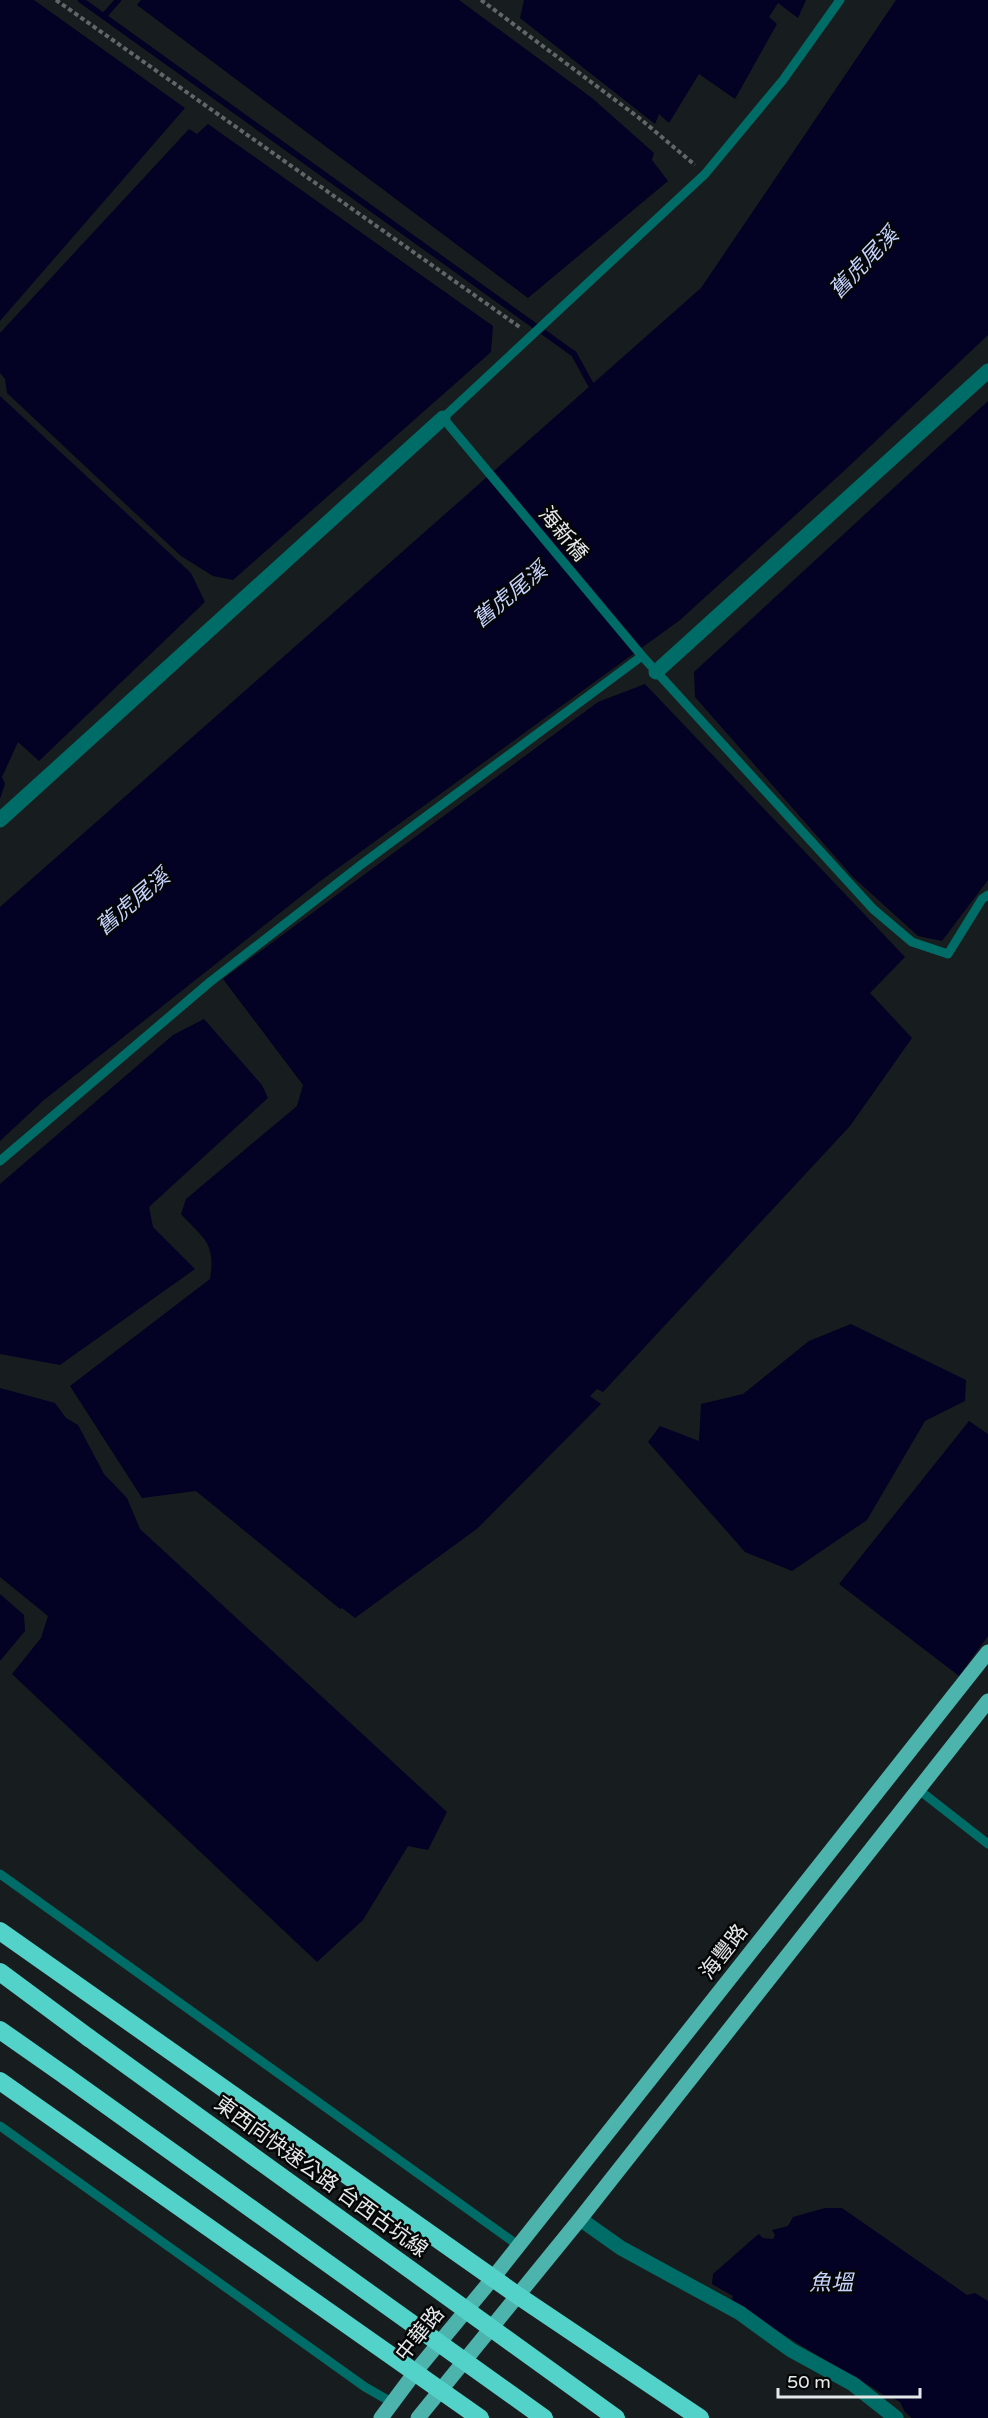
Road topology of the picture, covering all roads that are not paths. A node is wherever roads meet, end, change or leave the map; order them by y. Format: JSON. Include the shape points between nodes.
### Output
{"nodes":[{"id":1,"x":840,"y":0,"type":"edge"},
{"id":2,"x":988,"y":371,"type":"edge"},
{"id":3,"x":443,"y":418,"type":"junction"},
{"id":4,"x":642,"y":656,"type":"junction"},
{"id":5,"x":656,"y":672,"type":"junction"},
{"id":6,"x":0,"y":820,"type":"edge"},
{"id":7,"x":988,"y":895,"type":"edge"},
{"id":8,"x":0,"y":1161,"type":"edge"},
{"id":9,"x":988,"y":1652,"type":"edge"},
{"id":10,"x":988,"y":1701,"type":"edge"},
{"id":11,"x":919,"y":1790,"type":"junction"},
{"id":12,"x":988,"y":1844,"type":"edge"},
{"id":13,"x":0,"y":1874,"type":"edge"},
{"id":14,"x":0,"y":1931,"type":"edge"},
{"id":15,"x":0,"y":1972,"type":"edge"},
{"id":16,"x":0,"y":2030,"type":"edge"},
{"id":17,"x":0,"y":2081,"type":"edge"},
{"id":18,"x":0,"y":2126,"type":"edge"},
{"id":19,"x":580,"y":2219,"type":"junction"},
{"id":20,"x":519,"y":2246,"type":"junction"},
{"id":21,"x":494,"y":2278,"type":"junction"},
{"id":22,"x":517,"y":2295,"type":"junction"},
{"id":23,"x":416,"y":2371,"type":"junction"},
{"id":24,"x":442,"y":2390,"type":"junction"},
{"id":25,"x":393,"y":2403,"type":"junction"},
{"id":26,"x":381,"y":2418,"type":"edge"},
{"id":27,"x":418,"y":2418,"type":"edge"},
{"id":28,"x":480,"y":2418,"type":"edge"},
{"id":29,"x":544,"y":2418,"type":"edge"},
{"id":30,"x":616,"y":2418,"type":"edge"},
{"id":31,"x":700,"y":2418,"type":"edge"},
{"id":32,"x":896,"y":2418,"type":"edge"}],
"edges":[{"from":1,"to":3,"type":"lane","via":[[783,80],[705,174]]},
{"from":2,"to":5,"type":"street"},
{"from":3,"to":4,"type":"lane","name":"海新橋"},
{"from":3,"to":6,"type":"street"},
{"from":4,"to":5,"type":"lane","name":"海新橋"},
{"from":4,"to":8,"type":"lane","via":[[210,982]]},
{"from":5,"to":7,"type":"lane","name":"海新橋","via":[[873,909],[912,942],[948,954],[982,898]]},
{"from":9,"to":20,"type":"main road","name":"海豐路"},
{"from":10,"to":11,"type":"main road"},
{"from":11,"to":12,"type":"lane"},
{"from":11,"to":19,"type":"main road"},
{"from":13,"to":20,"type":"lane"},
{"from":14,"to":21,"type":"highway"},
{"from":15,"to":30,"type":"highway","name":"東西向快速公路 台西古坑線","bridge":true},
{"from":16,"to":29,"type":"highway","bridge":true},
{"from":17,"to":23,"type":"highway"},
{"from":18,"to":25,"type":"lane","via":[[365,2387]]},
{"from":19,"to":22,"type":"main road"},
{"from":19,"to":32,"type":"street","via":[[621,2248],[740,2313],[791,2350],[854,2384]]},
{"from":20,"to":21,"type":"main road","name":"海豐路"},
{"from":21,"to":22,"type":"highway"},
{"from":21,"to":23,"type":"main road","name":"中華路"},
{"from":22,"to":24,"type":"main road"},
{"from":22,"to":31,"type":"highway"},
{"from":23,"to":24,"type":"highway"},
{"from":23,"to":25,"type":"main road","name":"中華路"},
{"from":24,"to":27,"type":"main road"},
{"from":24,"to":28,"type":"highway"},
{"from":25,"to":26,"type":"main road","name":"中華路"}]}
